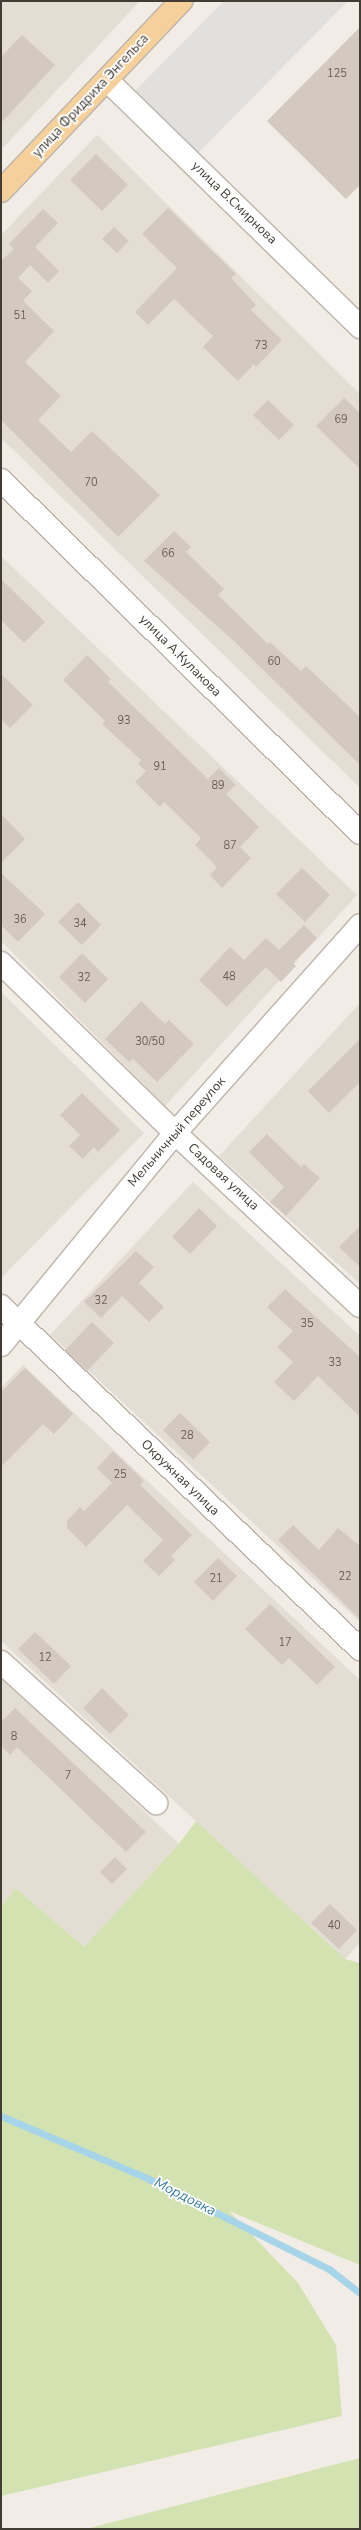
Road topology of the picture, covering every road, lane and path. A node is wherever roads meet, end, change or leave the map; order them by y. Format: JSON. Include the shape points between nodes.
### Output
{"nodes":[{"id":1,"x":180,"y":1,"type":"edge"},
{"id":2,"x":107,"y":80,"type":"junction"},
{"id":3,"x":1,"y":191,"type":"edge"},
{"id":4,"x":360,"y":327,"type":"edge"},
{"id":5,"x":1,"y":480,"type":"edge"},
{"id":6,"x":360,"y":833,"type":"edge"},
{"id":7,"x":360,"y":925,"type":"edge"},
{"id":8,"x":1,"y":963,"type":"edge"},
{"id":9,"x":175,"y":1133,"type":"junction"},
{"id":10,"x":1,"y":1306,"type":"edge"},
{"id":11,"x":360,"y":1306,"type":"edge"},
{"id":12,"x":19,"y":1324,"type":"junction"},
{"id":13,"x":1,"y":1345,"type":"edge"},
{"id":14,"x":360,"y":1649,"type":"edge"},
{"id":15,"x":1,"y":1662,"type":"edge"},
{"id":16,"x":156,"y":1803,"type":"dead end"}],
"edges":[{"from":1,"to":2,"type":"main road","name":"улица Фридриха Энгельса"},
{"from":2,"to":3,"type":"main road","name":"улица Фридриха Энгельса"},
{"from":2,"to":4,"type":"street","name":"улица В.Смирнова"},
{"from":5,"to":6,"type":"street","name":"улица А.Кулакова"},
{"from":7,"to":9,"type":"street","name":"Мельничный переулок"},
{"from":8,"to":9,"type":"street","name":"Садовая улица"},
{"from":9,"to":11,"type":"street","name":"Садовая улица"},
{"from":9,"to":12,"type":"street","name":"Мельничный переулок"},
{"from":10,"to":12,"type":"street","name":"Окружная улица"},
{"from":12,"to":13,"type":"street","name":"Мельничный переулок"},
{"from":12,"to":14,"type":"street","name":"Окружная улица"},
{"from":15,"to":16,"type":"street"}]}
